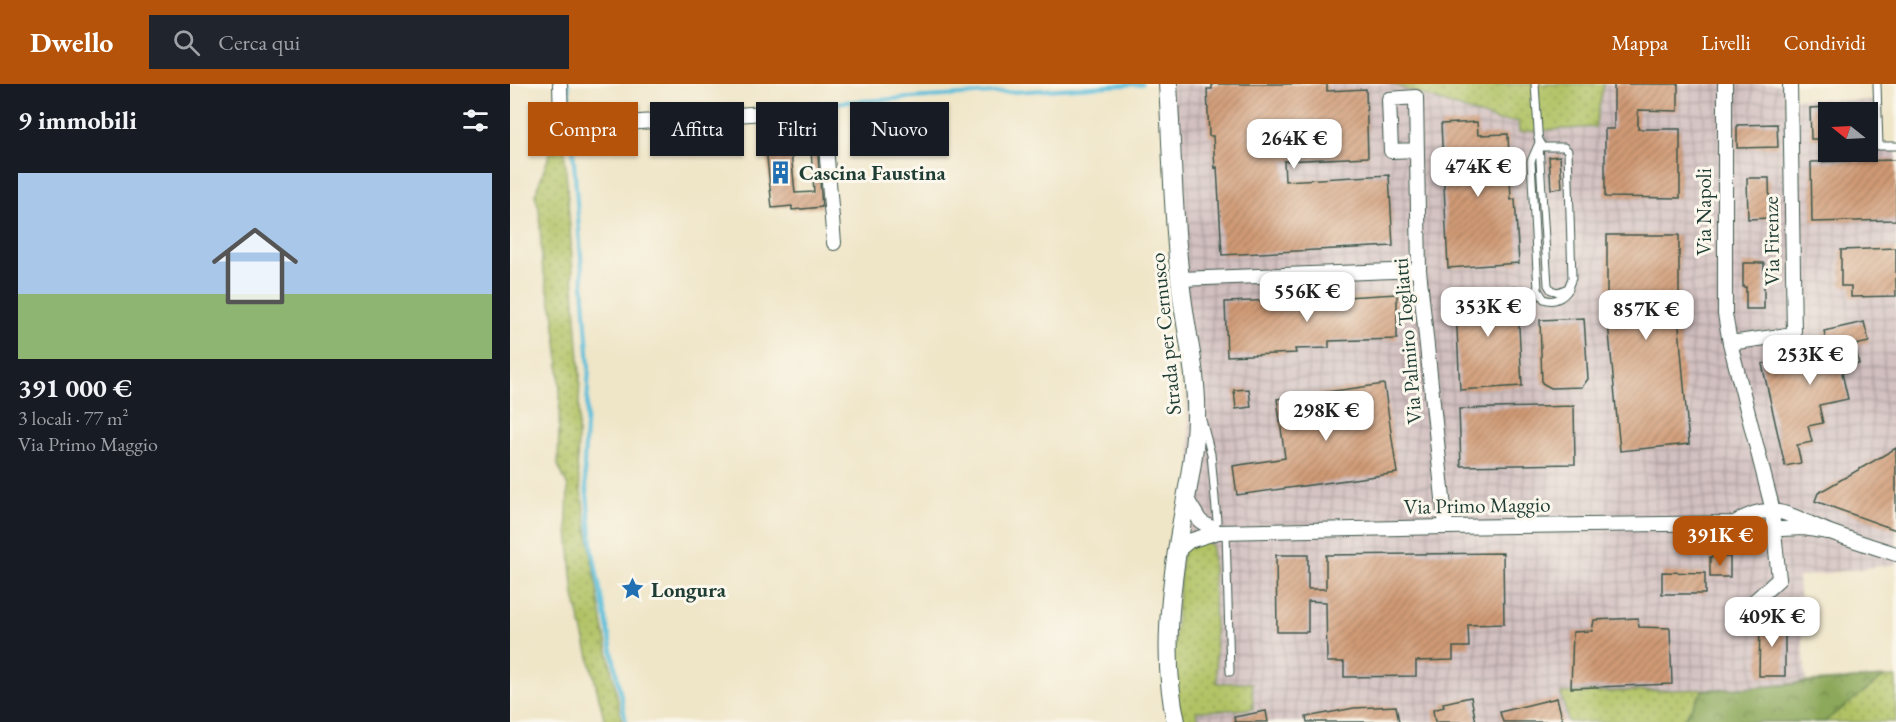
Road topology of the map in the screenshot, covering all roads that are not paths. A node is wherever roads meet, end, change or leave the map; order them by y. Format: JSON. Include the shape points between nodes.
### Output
{"nodes":[{"id":1,"x":560,"y":84,"type":"edge"},
{"id":2,"x":1168,"y":84,"type":"edge"},
{"id":3,"x":1535,"y":84,"type":"edge"},
{"id":4,"x":1719,"y":84,"type":"edge"},
{"id":5,"x":1725,"y":84,"type":"edge"},
{"id":6,"x":1790,"y":84,"type":"edge"},
{"id":7,"x":1877,"y":84,"type":"edge"},
{"id":8,"x":1724,"y":108,"type":"junction"},
{"id":9,"x":1538,"y":140,"type":"junction"},
{"id":10,"x":1896,"y":146,"type":"edge"},
{"id":11,"x":1417,"y":150,"type":"dead end"},
{"id":12,"x":834,"y":243,"type":"dead end"},
{"id":13,"x":1419,"y":270,"type":"junction"},
{"id":14,"x":1572,"y":278,"type":"junction"},
{"id":15,"x":1180,"y":279,"type":"junction"},
{"id":16,"x":1730,"y":342,"type":"junction"},
{"id":17,"x":1196,"y":398,"type":"junction"},
{"id":18,"x":1186,"y":498,"type":"junction"},
{"id":19,"x":1772,"y":510,"type":"junction"},
{"id":20,"x":1200,"y":521,"type":"junction"},
{"id":21,"x":1735,"y":524,"type":"junction"},
{"id":22,"x":1181,"y":527,"type":"junction"},
{"id":23,"x":1446,"y":527,"type":"junction"},
{"id":24,"x":1221,"y":528,"type":"junction"},
{"id":25,"x":1774,"y":529,"type":"junction"},
{"id":26,"x":1828,"y":532,"type":"junction"},
{"id":27,"x":1202,"y":537,"type":"junction"},
{"id":28,"x":1177,"y":551,"type":"junction"},
{"id":29,"x":1896,"y":554,"type":"edge"},
{"id":30,"x":1739,"y":615,"type":"dead end"},
{"id":31,"x":1230,"y":672,"type":"dead end"},
{"id":32,"x":1176,"y":722,"type":"edge"}],
"edges":[{"from":1,"to":12,"type":"street","via":[[561,121],[569,127],[820,112]]},
{"from":2,"to":15,"type":"street","name":"Strada per Cernusco"},
{"from":3,"to":9,"type":"lane"},
{"from":4,"to":8,"type":"street","name":"Via Napoli"},
{"from":5,"to":8,"type":"street","name":"Via Napoli"},
{"from":6,"to":16,"type":"street","name":"Via Firenze","via":[[1794,334]]},
{"from":7,"to":10,"type":"lane","via":[[1879,146]]},
{"from":8,"to":16,"type":"street","name":"Via Napoli","via":[[1725,314]]},
{"from":9,"to":14,"type":"lane","via":[[1542,147],[1564,147],[1568,151]]},
{"from":9,"to":14,"type":"lane","via":[[1549,286],[1561,291]]},
{"from":9,"to":14,"type":"lane","via":[[1531,161],[1539,294],[1548,300],[1561,298]]},
{"from":11,"to":13,"type":"street","name":"Via Palmiro Togliatti"},
{"from":13,"to":15,"type":"street"},
{"from":13,"to":23,"type":"street","name":"Via Palmiro Togliatti"},
{"from":15,"to":17,"type":"street","name":"Strada per Cernusco"},
{"from":16,"to":19,"type":"street","name":"Via Napoli"},
{"from":17,"to":18,"type":"street","name":"Strada per Cernusco","via":[[1195,445]]},
{"from":17,"to":24,"type":"lane","via":[[1211,454]]},
{"from":18,"to":20,"type":"street"},
{"from":18,"to":22,"type":"street","name":"Strada per Cernusco"},
{"from":19,"to":21,"type":"street","name":"Via Primo Maggio","via":[[1752,514]]},
{"from":19,"to":25,"type":"street","name":"Via Napoli"},
{"from":19,"to":26,"type":"street","via":[[1794,515]]},
{"from":20,"to":22,"type":"street","via":[[1190,521]]},
{"from":20,"to":24,"type":"street"},
{"from":21,"to":23,"type":"street","name":"Via Primo Maggio"},
{"from":21,"to":25,"type":"street","name":"Via Primo Maggio","via":[[1753,530]]},
{"from":22,"to":27,"type":"street","via":[[1185,533]]},
{"from":22,"to":28,"type":"street","name":"Strada per Cernusco"},
{"from":23,"to":24,"type":"street","name":"Via Primo Maggio"},
{"from":24,"to":27,"type":"street","name":"Via Primo Maggio"},
{"from":24,"to":31,"type":"lane"},
{"from":25,"to":26,"type":"street","name":"Via Primo Maggio"},
{"from":25,"to":30,"type":"street","name":"Via Napoli","via":[[1779,579]]},
{"from":26,"to":29,"type":"street"},
{"from":27,"to":28,"type":"street","name":"Via Primo Maggio"},
{"from":28,"to":32,"type":"street","name":"Strada per Cernusco","via":[[1170,638]]}]}
